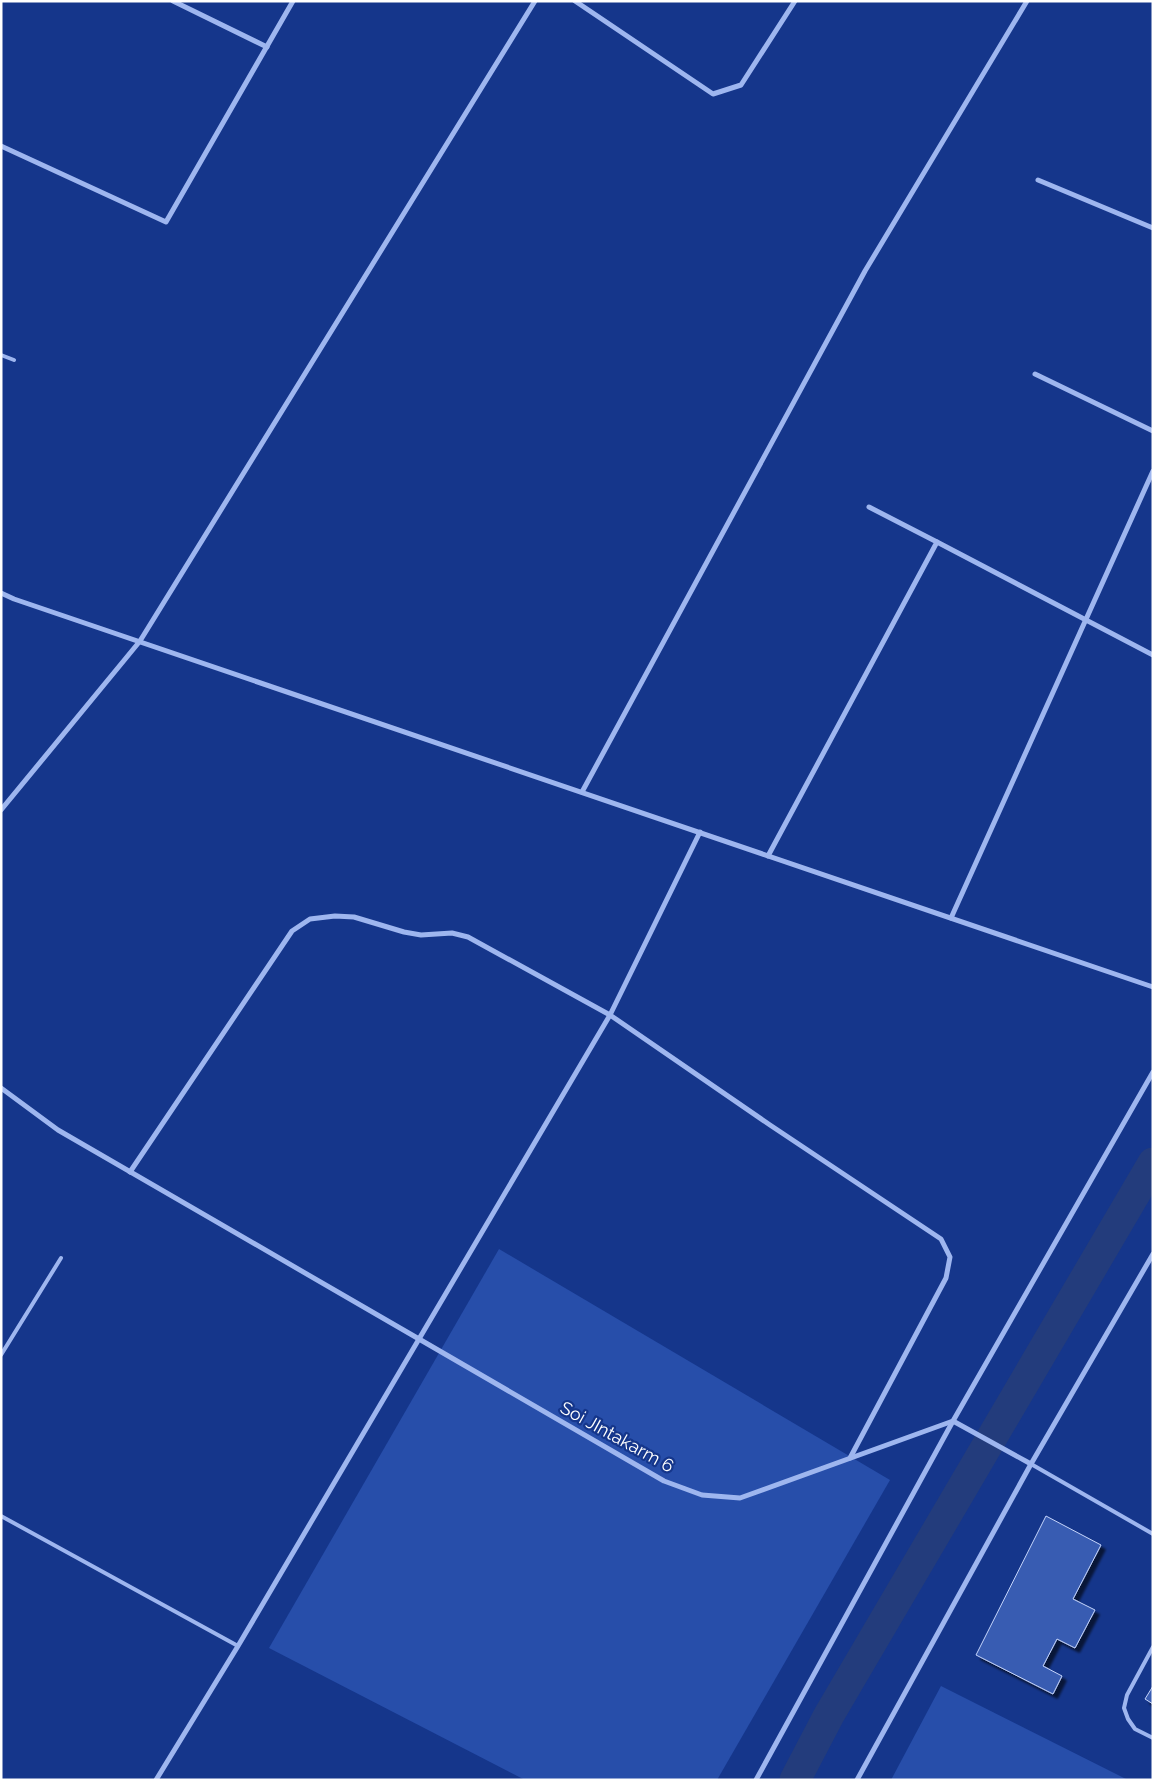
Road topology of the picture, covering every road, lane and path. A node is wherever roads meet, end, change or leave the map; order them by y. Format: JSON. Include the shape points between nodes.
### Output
{"nodes":[{"id":1,"x":173,"y":1,"type":"edge"},
{"id":2,"x":293,"y":1,"type":"edge"},
{"id":3,"x":535,"y":1,"type":"edge"},
{"id":4,"x":575,"y":1,"type":"edge"},
{"id":5,"x":795,"y":1,"type":"edge"},
{"id":6,"x":1026,"y":1,"type":"edge"},
{"id":7,"x":267,"y":47,"type":"junction"},
{"id":8,"x":1,"y":146,"type":"edge"},
{"id":9,"x":1038,"y":180,"type":"dead end"},
{"id":10,"x":1153,"y":228,"type":"edge"},
{"id":11,"x":1,"y":355,"type":"edge"},
{"id":12,"x":14,"y":360,"type":"dead end"},
{"id":13,"x":1035,"y":374,"type":"dead end"},
{"id":14,"x":1153,"y":431,"type":"edge"},
{"id":15,"x":1153,"y":471,"type":"edge"},
{"id":16,"x":868,"y":507,"type":"dead end"},
{"id":17,"x":937,"y":542,"type":"junction"},
{"id":18,"x":1,"y":593,"type":"edge"},
{"id":19,"x":1086,"y":620,"type":"junction"},
{"id":20,"x":140,"y":641,"type":"junction"},
{"id":21,"x":1153,"y":655,"type":"edge"},
{"id":22,"x":582,"y":792,"type":"junction"},
{"id":23,"x":1,"y":810,"type":"edge"},
{"id":24,"x":700,"y":832,"type":"junction"},
{"id":25,"x":768,"y":856,"type":"junction"},
{"id":26,"x":952,"y":918,"type":"junction"},
{"id":27,"x":1153,"y":987,"type":"edge"},
{"id":28,"x":610,"y":1015,"type":"junction"},
{"id":29,"x":1153,"y":1072,"type":"edge"},
{"id":30,"x":1,"y":1088,"type":"edge"},
{"id":31,"x":130,"y":1172,"type":"junction"},
{"id":32,"x":1153,"y":1254,"type":"edge"},
{"id":33,"x":61,"y":1258,"type":"dead end"},
{"id":34,"x":419,"y":1339,"type":"junction"},
{"id":35,"x":1,"y":1355,"type":"edge"},
{"id":36,"x":955,"y":1421,"type":"junction"},
{"id":37,"x":850,"y":1458,"type":"junction"},
{"id":38,"x":1030,"y":1463,"type":"junction"},
{"id":39,"x":1,"y":1516,"type":"edge"},
{"id":40,"x":1153,"y":1534,"type":"edge"},
{"id":41,"x":238,"y":1646,"type":"junction"},
{"id":42,"x":1153,"y":1648,"type":"edge"},
{"id":43,"x":1153,"y":1738,"type":"edge"},
{"id":44,"x":156,"y":1780,"type":"edge"},
{"id":45,"x":756,"y":1780,"type":"edge"},
{"id":46,"x":856,"y":1780,"type":"edge"}],
"edges":[{"from":1,"to":7,"type":"street"},
{"from":2,"to":7,"type":"street"},
{"from":3,"to":20,"type":"street"},
{"from":4,"to":5,"type":"street","via":[[713,94],[741,85]]},
{"from":6,"to":22,"type":"street","via":[[865,271]]},
{"from":7,"to":8,"type":"street","via":[[166,222]]},
{"from":9,"to":10,"type":"street"},
{"from":11,"to":12,"type":"lane"},
{"from":13,"to":14,"type":"street"},
{"from":15,"to":19,"type":"street"},
{"from":16,"to":17,"type":"street"},
{"from":17,"to":19,"type":"street"},
{"from":17,"to":25,"type":"street"},
{"from":18,"to":20,"type":"street"},
{"from":19,"to":21,"type":"street"},
{"from":19,"to":26,"type":"street"},
{"from":20,"to":22,"type":"street"},
{"from":20,"to":23,"type":"street"},
{"from":22,"to":24,"type":"street"},
{"from":24,"to":25,"type":"street"},
{"from":24,"to":28,"type":"street"},
{"from":25,"to":26,"type":"street"},
{"from":26,"to":27,"type":"street"},
{"from":28,"to":31,"type":"street","via":[[468,937],[452,933],[404,932],[354,918],[310,919],[292,931]]},
{"from":28,"to":34,"type":"street"},
{"from":28,"to":37,"type":"street","via":[[941,1239],[950,1257],[946,1278]]},
{"from":29,"to":36,"type":"street"},
{"from":30,"to":31,"type":"street","name":"Soi JIntakarm 6","via":[[58,1130]]},
{"from":31,"to":34,"type":"street","name":"Soi JIntakarm 6"},
{"from":32,"to":38,"type":"street"},
{"from":33,"to":35,"type":"lane"},
{"from":34,"to":37,"type":"street","name":"Soi JIntakarm 6","via":[[664,1482],[702,1495],[740,1498]]},
{"from":34,"to":41,"type":"street"},
{"from":36,"to":37,"type":"street","name":"Soi JIntakarm 6"},
{"from":36,"to":38,"type":"street"},
{"from":36,"to":45,"type":"street"},
{"from":38,"to":40,"type":"lane"},
{"from":38,"to":46,"type":"street"},
{"from":39,"to":41,"type":"lane"},
{"from":41,"to":44,"type":"street"},
{"from":42,"to":43,"type":"lane","via":[[1127,1695],[1124,1708],[1135,1729]]}]}
